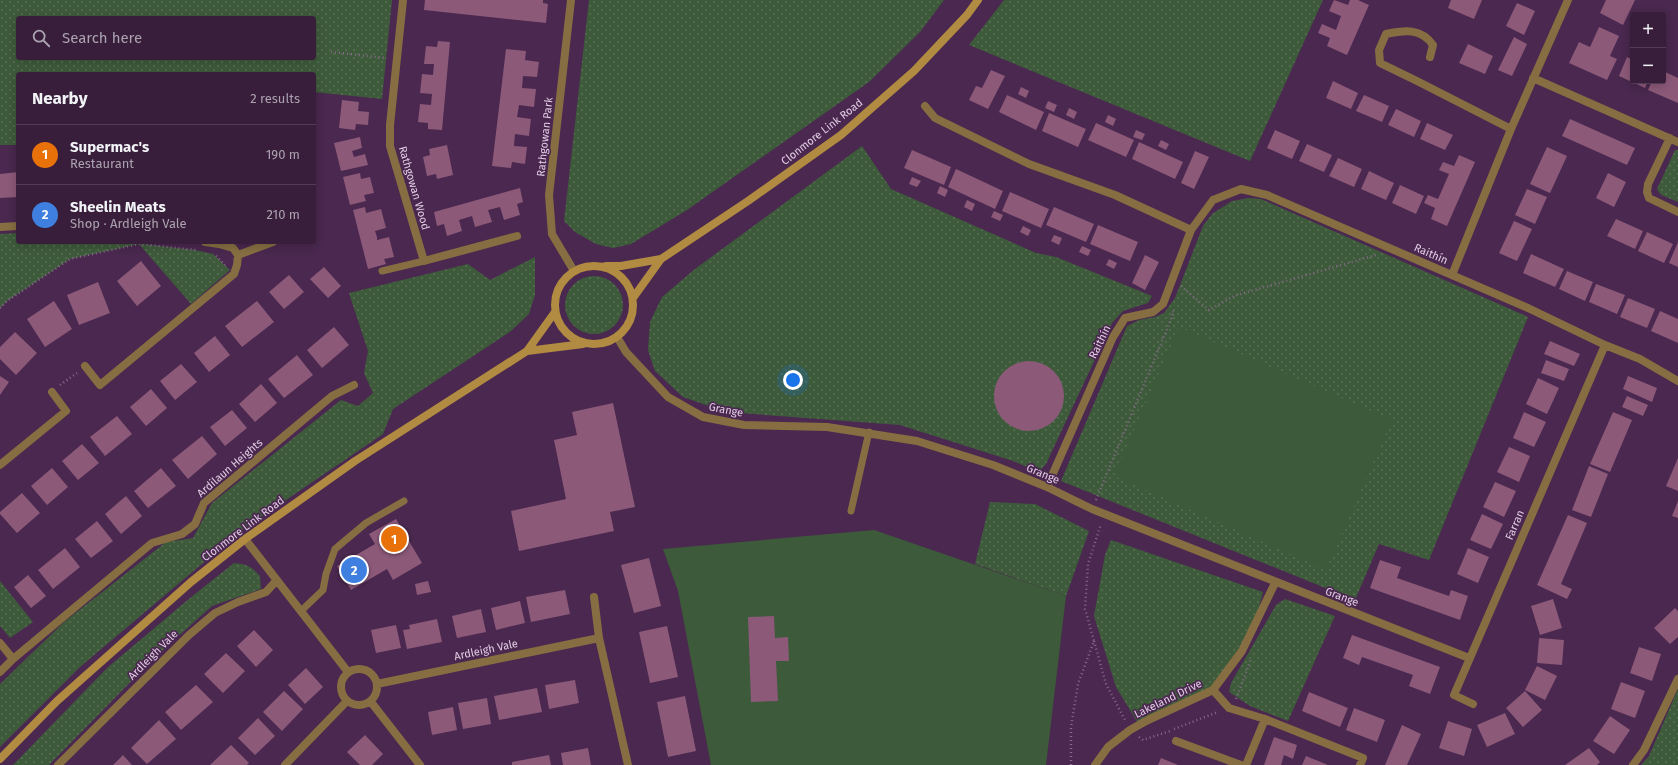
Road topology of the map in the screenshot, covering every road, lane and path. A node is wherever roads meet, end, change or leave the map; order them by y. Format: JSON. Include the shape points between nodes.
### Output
{"nodes":[{"id":1,"x":403,"y":0,"type":"edge"},
{"id":2,"x":571,"y":0,"type":"edge"},
{"id":3,"x":978,"y":0,"type":"edge"},
{"id":4,"x":1568,"y":0,"type":"edge"},
{"id":5,"x":331,"y":52,"type":"dead end"},
{"id":6,"x":1430,"y":57,"type":"dead end"},
{"id":7,"x":397,"y":59,"type":"junction"},
{"id":8,"x":1533,"y":78,"type":"junction"},
{"id":9,"x":925,"y":106,"type":"dead end"},
{"id":10,"x":1511,"y":130,"type":"junction"},
{"id":11,"x":1670,"y":138,"type":"junction"},
{"id":12,"x":1678,"y":142,"type":"edge"},
{"id":13,"x":1678,"y":212,"type":"edge"},
{"id":14,"x":16,"y":226,"type":"edge"},
{"id":15,"x":0,"y":227,"type":"edge"},
{"id":16,"x":1191,"y":230,"type":"junction"},
{"id":17,"x":517,"y":236,"type":"dead end"},
{"id":18,"x":219,"y":244,"type":"edge"},
{"id":19,"x":268,"y":244,"type":"edge"},
{"id":20,"x":1394,"y":250,"type":"junction"},
{"id":21,"x":201,"y":251,"type":"dead end"},
{"id":22,"x":213,"y":254,"type":"dead end"},
{"id":23,"x":238,"y":255,"type":"junction"},
{"id":24,"x":660,"y":258,"type":"junction"},
{"id":25,"x":424,"y":261,"type":"junction"},
{"id":26,"x":603,"y":266,"type":"junction"},
{"id":27,"x":382,"y":271,"type":"dead end"},
{"id":28,"x":574,"y":271,"type":"junction"},
{"id":29,"x":234,"y":274,"type":"junction"},
{"id":30,"x":1452,"y":275,"type":"junction"},
{"id":31,"x":1172,"y":279,"type":"junction"},
{"id":32,"x":633,"y":298,"type":"junction"},
{"id":33,"x":0,"y":308,"type":"edge"},
{"id":34,"x":555,"y":312,"type":"junction"},
{"id":35,"x":617,"y":337,"type":"junction"},
{"id":36,"x":586,"y":344,"type":"junction"},
{"id":37,"x":1605,"y":344,"type":"junction"},
{"id":38,"x":527,"y":350,"type":"junction"},
{"id":39,"x":85,"y":366,"type":"joint"},
{"id":40,"x":1678,"y":381,"type":"edge"},
{"id":41,"x":354,"y":385,"type":"dead end"},
{"id":42,"x":52,"y":392,"type":"joint"},
{"id":43,"x":869,"y":432,"type":"junction"},
{"id":44,"x":0,"y":465,"type":"edge"},
{"id":45,"x":1047,"y":488,"type":"junction"},
{"id":46,"x":404,"y":501,"type":"dead end"},
{"id":47,"x":851,"y":512,"type":"dead end"},
{"id":48,"x":245,"y":539,"type":"junction"},
{"id":49,"x":277,"y":580,"type":"junction"},
{"id":50,"x":1275,"y":582,"type":"junction"},
{"id":51,"x":594,"y":598,"type":"dead end"},
{"id":52,"x":301,"y":611,"type":"junction"},
{"id":53,"x":599,"y":638,"type":"junction"},
{"id":54,"x":1094,"y":641,"type":"dead end"},
{"id":55,"x":0,"y":643,"type":"edge"},
{"id":56,"x":1469,"y":658,"type":"junction"},
{"id":57,"x":13,"y":659,"type":"junction"},
{"id":58,"x":0,"y":672,"type":"edge"},
{"id":59,"x":348,"y":672,"type":"junction"},
{"id":60,"x":1678,"y":679,"type":"edge"},
{"id":61,"x":377,"y":684,"type":"junction"},
{"id":62,"x":1213,"y":690,"type":"junction"},
{"id":63,"x":347,"y":701,"type":"junction"},
{"id":64,"x":371,"y":702,"type":"junction"},
{"id":65,"x":1473,"y":704,"type":"dead end"},
{"id":66,"x":1265,"y":719,"type":"junction"},
{"id":67,"x":1130,"y":730,"type":"junction"},
{"id":68,"x":1143,"y":740,"type":"dead end"},
{"id":69,"x":1176,"y":741,"type":"dead end"},
{"id":70,"x":0,"y":760,"type":"edge"},
{"id":71,"x":58,"y":765,"type":"edge"},
{"id":72,"x":286,"y":765,"type":"edge"},
{"id":73,"x":420,"y":765,"type":"edge"},
{"id":74,"x":628,"y":765,"type":"edge"},
{"id":75,"x":1095,"y":765,"type":"edge"},
{"id":76,"x":1241,"y":765,"type":"edge"},
{"id":77,"x":1246,"y":765,"type":"edge"},
{"id":78,"x":1360,"y":765,"type":"edge"},
{"id":79,"x":1633,"y":765,"type":"edge"}],
"edges":[{"from":1,"to":7,"type":"street","name":"Rathgowan Wood"},
{"from":2,"to":28,"type":"street","name":"Rathgowan Park","via":[[549,195],[552,234]]},
{"from":3,"to":24,"type":"main road","name":"Clonmore Link Road","via":[[914,72],[841,135],[748,201]]},
{"from":4,"to":8,"type":"street","name":"Raithín"},
{"from":5,"to":7,"type":"path"},
{"from":6,"to":10,"type":"street","via":[[1433,45],[1430,40],[1426,36],[1410,31],[1386,34],[1379,50],[1380,63]]},
{"from":7,"to":25,"type":"street","name":"Rathgowan Wood","via":[[390,146]]},
{"from":8,"to":10,"type":"street","name":"Raithín"},
{"from":8,"to":11,"type":"street"},
{"from":9,"to":16,"type":"street","via":[[935,118],[1029,164],[1115,196]]},
{"from":10,"to":30,"type":"street","name":"Raithín"},
{"from":11,"to":12,"type":"street"},
{"from":11,"to":13,"type":"street","via":[[1648,184],[1647,192],[1649,198]]},
{"from":14,"to":15,"type":"street"},
{"from":16,"to":20,"type":"street","name":"Raithín","via":[[1212,200],[1241,189],[1267,195]]},
{"from":16,"to":31,"type":"street","name":"Raithín"},
{"from":17,"to":25,"type":"street"},
{"from":18,"to":23,"type":"street","via":[[234,248]]},
{"from":19,"to":23,"type":"street"},
{"from":20,"to":30,"type":"street","name":"Raithín"},
{"from":20,"to":31,"type":"path","via":[[1234,296],[1209,310]]},
{"from":21,"to":33,"type":"path","via":[[140,244],[70,259]]},
{"from":22,"to":29,"type":"path"},
{"from":23,"to":29,"type":"street"},
{"from":24,"to":26,"type":"main road","name":"Clonmore Link Road","via":[[622,266]]},
{"from":24,"to":32,"type":"main road","name":"Clonmore Link Road"},
{"from":25,"to":27,"type":"lane"},
{"from":26,"to":28,"type":"main road","via":[[593,265]]},
{"from":26,"to":32,"type":"main road","via":[[623,278]]},
{"from":28,"to":34,"type":"main road","via":[[564,279],[558,289]]},
{"from":29,"to":39,"type":"street","via":[[100,385]]},
{"from":30,"to":37,"type":"street","name":"Raithín"},
{"from":31,"to":45,"type":"street","name":"Raithín","via":[[1163,304],[1153,312],[1125,318],[1113,337]]},
{"from":32,"to":35,"type":"main road","via":[[631,320]]},
{"from":34,"to":36,"type":"main road","via":[[566,333]]},
{"from":34,"to":38,"type":"main road","name":"Clonmore Link Road"},
{"from":35,"to":36,"type":"main road","via":[[597,345]]},
{"from":35,"to":43,"type":"street","name":"Grange","via":[[626,352],[668,397],[703,417],[744,425]]},
{"from":36,"to":38,"type":"main road","name":"Clonmore Link Road"},
{"from":37,"to":40,"type":"street","name":"Raithín","via":[[1640,359]]},
{"from":37,"to":56,"type":"street","name":"Farran"},
{"from":38,"to":48,"type":"main road","name":"Clonmore Link Road","via":[[355,461]]},
{"from":39,"to":42,"type":"path"},
{"from":41,"to":57,"type":"street","name":"Ardilaun Heights","via":[[332,396],[204,503],[195,524],[182,534],[152,543]]},
{"from":42,"to":44,"type":"street","via":[[66,411]]},
{"from":43,"to":45,"type":"street","name":"Grange","via":[[917,441],[993,465]]},
{"from":43,"to":47,"type":"lane"},
{"from":45,"to":50,"type":"street","name":"Grange","via":[[1092,509]]},
{"from":46,"to":52,"type":"lane","via":[[366,523],[335,549],[323,590]]},
{"from":48,"to":49,"type":"street"},
{"from":48,"to":70,"type":"main road","name":"Clonmore Link Road","via":[[191,582],[57,701]]},
{"from":49,"to":52,"type":"street"},
{"from":49,"to":71,"type":"street","name":"Ardleigh Vale","via":[[266,592],[215,613],[189,635]]},
{"from":50,"to":56,"type":"street","name":"Grange"},
{"from":50,"to":62,"type":"street","name":"Lakeland Drive","via":[[1242,651]]},
{"from":51,"to":53,"type":"street"},
{"from":52,"to":59,"type":"street"},
{"from":53,"to":61,"type":"street","name":"Ardleigh Vale"},
{"from":53,"to":74,"type":"street"},
{"from":54,"to":67,"type":"path","via":[[1106,684]]},
{"from":55,"to":57,"type":"street"},
{"from":56,"to":65,"type":"street","name":"Farran","via":[[1454,695]]},
{"from":57,"to":58,"type":"street","name":"Ardilaun Heights"},
{"from":59,"to":61,"type":"street","via":[[366,670],[375,678]]},
{"from":59,"to":63,"type":"street","via":[[340,687]]},
{"from":60,"to":79,"type":"street","via":[[1644,750]]},
{"from":61,"to":64,"type":"street","via":[[377,694]]},
{"from":62,"to":66,"type":"street","via":[[1229,708]]},
{"from":62,"to":67,"type":"street","name":"Lakeland Drive"},
{"from":63,"to":64,"type":"street","via":[[356,706]]},
{"from":63,"to":72,"type":"street"},
{"from":64,"to":73,"type":"street"},
{"from":66,"to":77,"type":"street"},
{"from":66,"to":78,"type":"street","via":[[1363,758]]},
{"from":67,"to":68,"type":"path"},
{"from":67,"to":75,"type":"street","name":"Lakeland Drive","via":[[1108,747]]},
{"from":69,"to":76,"type":"street"}]}
